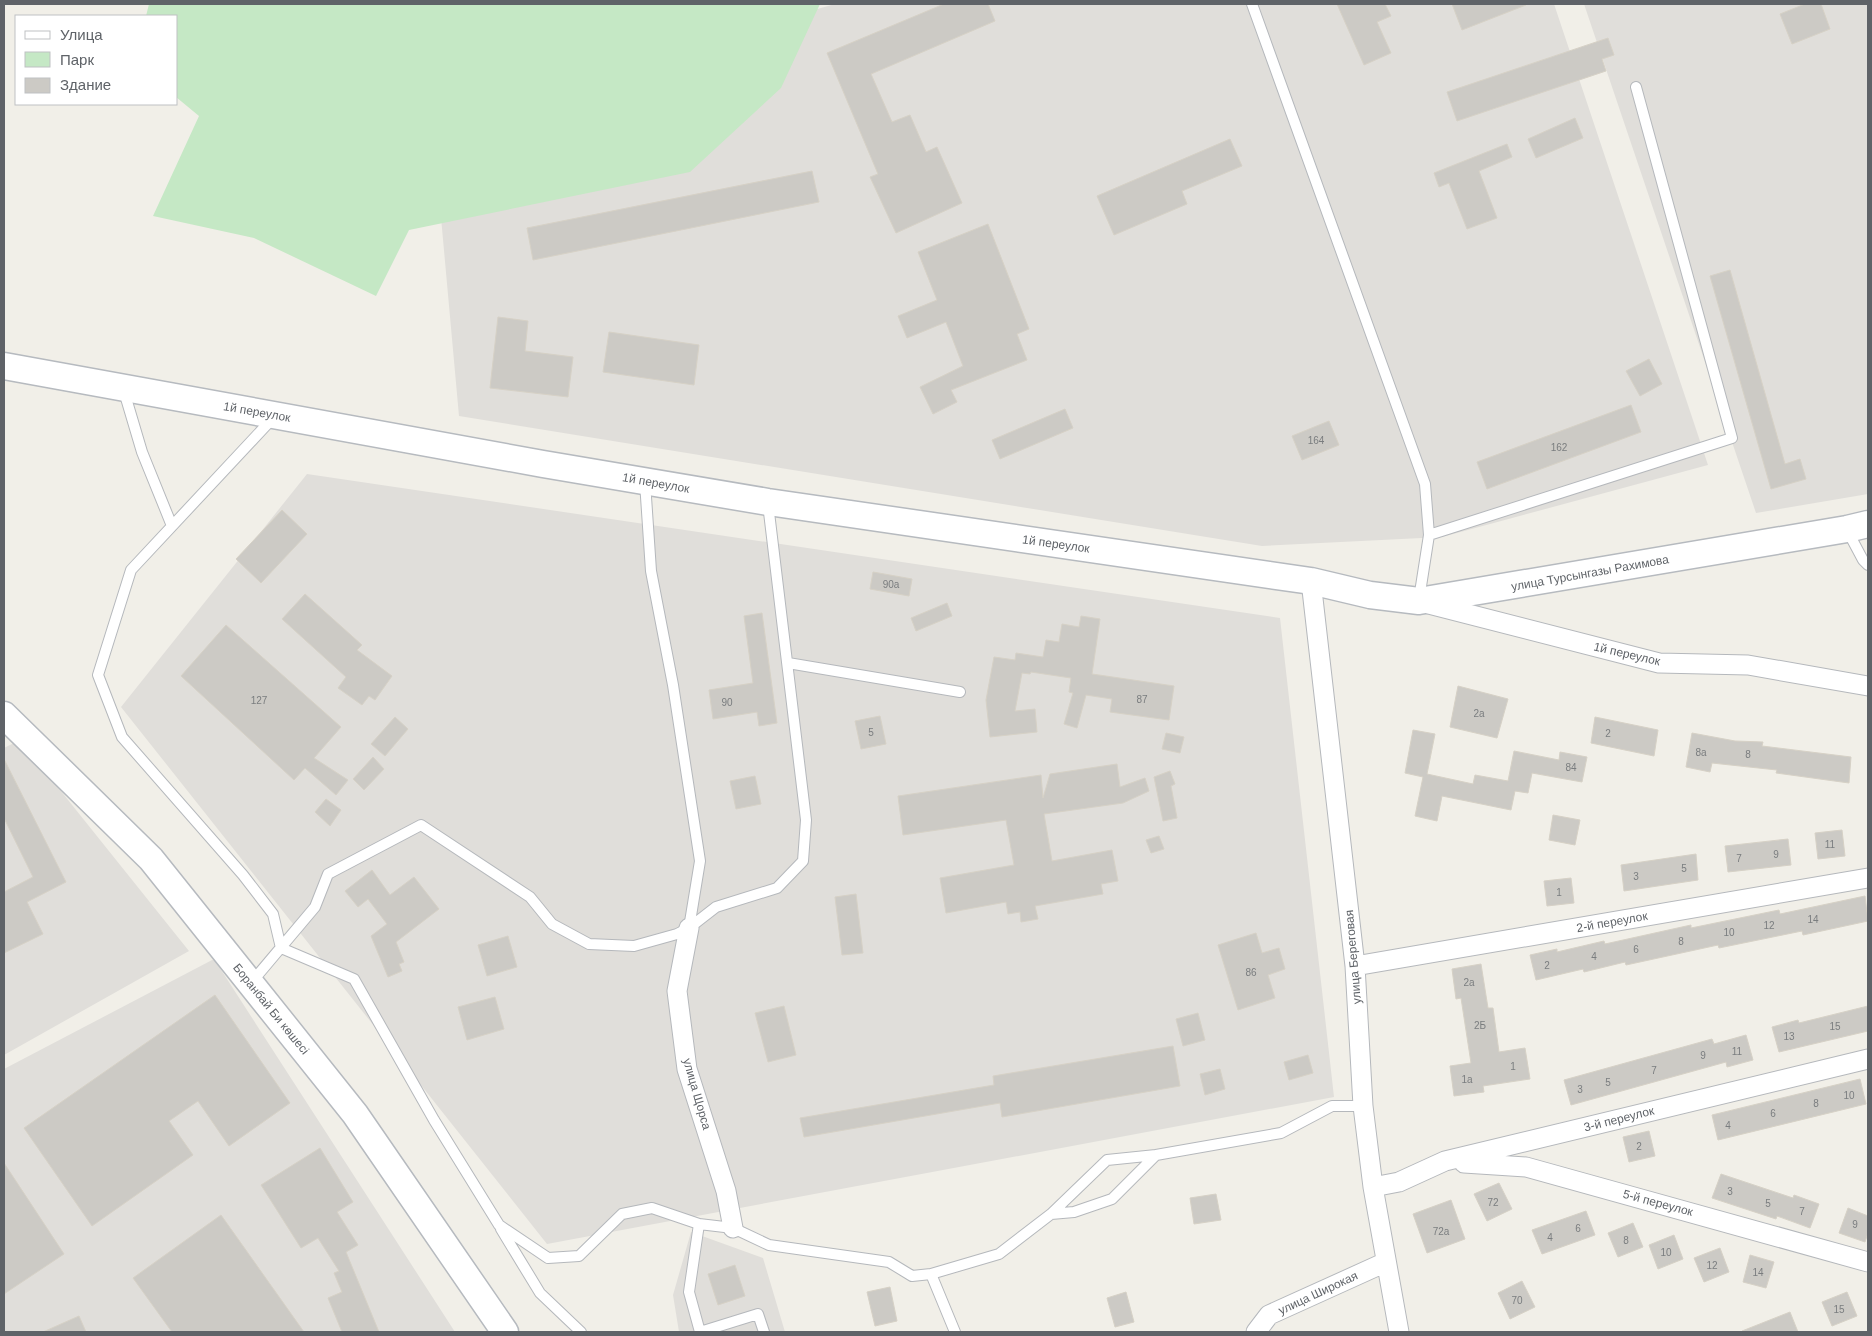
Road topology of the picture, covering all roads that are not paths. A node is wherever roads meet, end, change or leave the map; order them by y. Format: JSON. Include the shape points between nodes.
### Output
{"nodes":[{"id":1,"x":1252,"y":4,"type":"edge"},
{"id":2,"x":1636,"y":87,"type":"dead end"},
{"id":3,"x":4,"y":366,"type":"edge"},
{"id":4,"x":123,"y":387,"type":"junction"},
{"id":5,"x":276,"y":415,"type":"junction"},
{"id":6,"x":645,"y":481,"type":"junction"},
{"id":7,"x":768,"y":502,"type":"junction"},
{"id":8,"x":172,"y":526,"type":"junction"},
{"id":9,"x":1858,"y":526,"type":"edge"},
{"id":10,"x":1429,"y":535,"type":"junction"},
{"id":11,"x":1868,"y":565,"type":"edge"},
{"id":12,"x":1311,"y":581,"type":"junction"},
{"id":13,"x":1419,"y":601,"type":"junction"},
{"id":14,"x":788,"y":663,"type":"junction"},
{"id":15,"x":1868,"y":686,"type":"edge"},
{"id":16,"x":960,"y":692,"type":"dead end"},
{"id":17,"x":7,"y":722,"type":"edge"},
{"id":18,"x":1868,"y":878,"type":"edge"},
{"id":19,"x":689,"y":928,"type":"junction"},
{"id":20,"x":281,"y":948,"type":"junction"},
{"id":21,"x":1355,"y":966,"type":"junction"},
{"id":22,"x":250,"y":983,"type":"junction"},
{"id":23,"x":1868,"y":1059,"type":"edge"},
{"id":24,"x":1362,"y":1106,"type":"junction"},
{"id":25,"x":1156,"y":1156,"type":"junction"},
{"id":26,"x":1445,"y":1161,"type":"junction"},
{"id":27,"x":1373,"y":1187,"type":"junction"},
{"id":28,"x":1051,"y":1214,"type":"junction"},
{"id":29,"x":699,"y":1224,"type":"junction"},
{"id":30,"x":499,"y":1225,"type":"junction"},
{"id":31,"x":733,"y":1228,"type":"junction"},
{"id":32,"x":1386,"y":1262,"type":"junction"},
{"id":33,"x":1868,"y":1262,"type":"edge"},
{"id":34,"x":931,"y":1274,"type":"junction"},
{"id":35,"x":505,"y":1332,"type":"edge"},
{"id":36,"x":581,"y":1332,"type":"edge"},
{"id":37,"x":700,"y":1332,"type":"edge"},
{"id":38,"x":764,"y":1332,"type":"edge"},
{"id":39,"x":955,"y":1332,"type":"edge"},
{"id":40,"x":1256,"y":1332,"type":"edge"},
{"id":41,"x":1399,"y":1332,"type":"edge"}],
"edges":[{"from":1,"to":10,"type":"lane","via":[[1425,484]]},
{"from":2,"to":10,"type":"lane","via":[[1732,438]]},
{"from":3,"to":4,"type":"street","name":"1й переулок"},
{"from":4,"to":5,"type":"street","name":"1й переулок"},
{"from":4,"to":8,"type":"lane","via":[[142,452]]},
{"from":5,"to":6,"type":"street","name":"1й переулок"},
{"from":5,"to":8,"type":"lane"},
{"from":6,"to":7,"type":"street","name":"1й переулок"},
{"from":6,"to":19,"type":"lane","via":[[651,571],[673,685],[700,862]]},
{"from":7,"to":12,"type":"street","name":"1й переулок"},
{"from":7,"to":14,"type":"lane"},
{"from":8,"to":20,"type":"lane","via":[[131,570],[98,675],[122,736],[273,914]]},
{"from":9,"to":11,"type":"lane","via":[[1863,560]]},
{"from":9,"to":13,"type":"street","name":"улица Турсынгазы Рахимова"},
{"from":10,"to":13,"type":"lane"},
{"from":12,"to":13,"type":"street","name":"улица Турсынгазы Рахимова","via":[[1370,595]]},
{"from":12,"to":21,"type":"street","name":"улица Береговая"},
{"from":13,"to":15,"type":"street","name":"1й переулок","via":[[1659,663],[1748,665]]},
{"from":14,"to":16,"type":"lane"},
{"from":14,"to":19,"type":"lane","via":[[806,820],[803,861],[777,888],[716,907]]},
{"from":17,"to":22,"type":"street","name":"Боранбай Би көшесі","via":[[150,859]]},
{"from":18,"to":21,"type":"street","name":"2-й переулок"},
{"from":19,"to":20,"type":"lane","via":[[634,946],[589,944],[552,924],[530,897],[421,825],[328,874],[315,907]]},
{"from":19,"to":31,"type":"street","name":"улица Щорса","via":[[676,991],[687,1069],[726,1191]]},
{"from":20,"to":22,"type":"lane"},
{"from":20,"to":30,"type":"lane","via":[[354,979],[434,1120]]},
{"from":21,"to":24,"type":"street","name":"улица Береговая"},
{"from":22,"to":35,"type":"street","name":"Боранбай Би көшесі","via":[[355,1114]]},
{"from":23,"to":26,"type":"street","name":"3-й переулок"},
{"from":24,"to":25,"type":"lane","via":[[1332,1106],[1281,1133]]},
{"from":24,"to":27,"type":"street","name":"улица Береговая"},
{"from":25,"to":28,"type":"lane","via":[[1112,1199],[1074,1212]]},
{"from":25,"to":28,"type":"lane","via":[[1107,1160]]},
{"from":26,"to":27,"type":"street","name":"3-й переулок","via":[[1399,1182]]},
{"from":26,"to":33,"type":"street","name":"5-й переулок","via":[[1526,1167]]},
{"from":27,"to":32,"type":"street","name":"улица Береговая"},
{"from":28,"to":34,"type":"lane","via":[[999,1254]]},
{"from":29,"to":30,"type":"lane","via":[[652,1208],[629,1212],[622,1214],[579,1256],[548,1258]]},
{"from":29,"to":31,"type":"lane"},
{"from":29,"to":37,"type":"lane","via":[[689,1292]]},
{"from":30,"to":36,"type":"lane","via":[[540,1293]]},
{"from":31,"to":34,"type":"lane","via":[[769,1245],[888,1262],[912,1276]]},
{"from":32,"to":40,"type":"street","name":"улица Широкая","via":[[1269,1315]]},
{"from":32,"to":41,"type":"street","name":"улица Береговая"},
{"from":34,"to":39,"type":"lane"},
{"from":37,"to":38,"type":"lane","via":[[758,1314]]}]}
